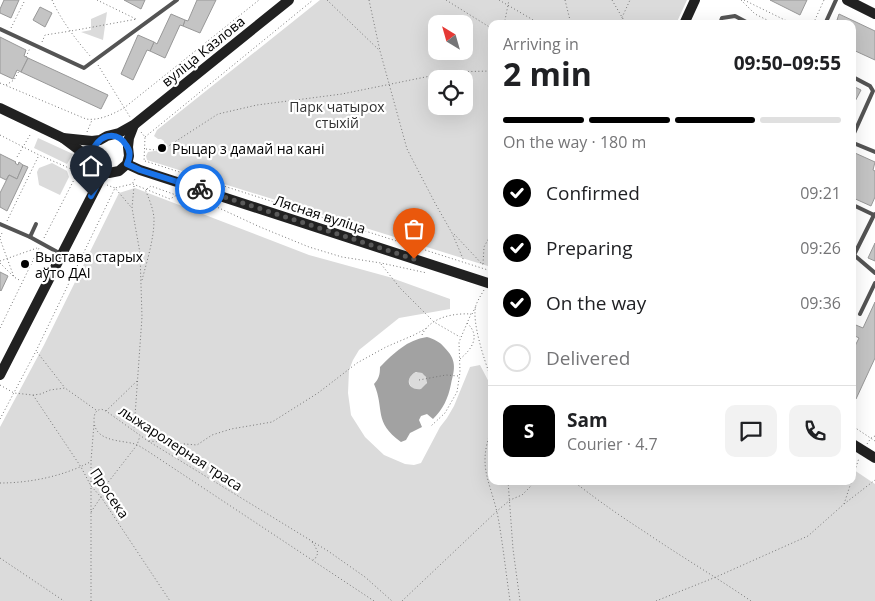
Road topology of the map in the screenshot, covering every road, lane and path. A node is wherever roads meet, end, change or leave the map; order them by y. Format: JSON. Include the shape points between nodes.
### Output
{"nodes":[{"id":1,"x":25,"y":0,"type":"edge"},
{"id":2,"x":52,"y":0,"type":"edge"},
{"id":3,"x":97,"y":0,"type":"edge"},
{"id":4,"x":177,"y":0,"type":"edge"},
{"id":5,"x":259,"y":0,"type":"edge"},
{"id":6,"x":313,"y":0,"type":"edge"},
{"id":7,"x":327,"y":0,"type":"edge"},
{"id":8,"x":369,"y":0,"type":"edge"},
{"id":9,"x":446,"y":0,"type":"edge"},
{"id":10,"x":499,"y":0,"type":"edge"},
{"id":11,"x":509,"y":0,"type":"edge"},
{"id":12,"x":565,"y":0,"type":"edge"},
{"id":13,"x":612,"y":0,"type":"edge"},
{"id":14,"x":630,"y":0,"type":"edge"},
{"id":15,"x":695,"y":0,"type":"edge"},
{"id":16,"x":742,"y":0,"type":"edge"},
{"id":17,"x":824,"y":0,"type":"edge"},
{"id":18,"x":836,"y":0,"type":"edge"},
{"id":19,"x":848,"y":0,"type":"edge"},
{"id":20,"x":287,"y":1,"type":"edge"},
{"id":21,"x":508,"y":5,"type":"junction"},
{"id":22,"x":875,"y":14,"type":"edge"},
{"id":23,"x":622,"y":17,"type":"junction"},
{"id":24,"x":505,"y":20,"type":"edge"},
{"id":25,"x":533,"y":20,"type":"edge"},
{"id":26,"x":570,"y":20,"type":"edge"},
{"id":27,"x":620,"y":20,"type":"edge"},
{"id":28,"x":624,"y":20,"type":"edge"},
{"id":29,"x":686,"y":20,"type":"edge"},
{"id":30,"x":721,"y":20,"type":"edge"},
{"id":31,"x":742,"y":20,"type":"edge"},
{"id":32,"x":767,"y":20,"type":"edge"},
{"id":33,"x":785,"y":20,"type":"edge"},
{"id":34,"x":815,"y":20,"type":"edge"},
{"id":35,"x":827,"y":20,"type":"edge"},
{"id":36,"x":488,"y":26,"type":"edge"},
{"id":37,"x":0,"y":29,"type":"edge"},
{"id":38,"x":71,"y":31,"type":"junction"},
{"id":39,"x":9,"y":33,"type":"junction"},
{"id":40,"x":32,"y":44,"type":"junction"},
{"id":41,"x":40,"y":47,"type":"junction"},
{"id":42,"x":380,"y":51,"type":"junction"},
{"id":43,"x":26,"y":57,"type":"dead end"},
{"id":44,"x":95,"y":59,"type":"junction"},
{"id":45,"x":19,"y":71,"type":"dead end"},
{"id":46,"x":488,"y":71,"type":"edge"},
{"id":47,"x":856,"y":79,"type":"edge"},
{"id":48,"x":0,"y":83,"type":"edge"},
{"id":49,"x":389,"y":84,"type":"junction"},
{"id":50,"x":6,"y":86,"type":"junction"},
{"id":51,"x":0,"y":108,"type":"edge"},
{"id":52,"x":124,"y":108,"type":"junction"},
{"id":53,"x":135,"y":124,"type":"junction"},
{"id":54,"x":856,"y":130,"type":"edge"},
{"id":55,"x":0,"y":135,"type":"edge"},
{"id":56,"x":30,"y":135,"type":"dead end"},
{"id":57,"x":111,"y":136,"type":"junction"},
{"id":58,"x":145,"y":137,"type":"dead end"},
{"id":59,"x":63,"y":138,"type":"junction"},
{"id":60,"x":100,"y":140,"type":"junction"},
{"id":61,"x":856,"y":143,"type":"edge"},
{"id":62,"x":24,"y":147,"type":"junction"},
{"id":63,"x":128,"y":147,"type":"junction"},
{"id":64,"x":145,"y":148,"type":"dead end"},
{"id":65,"x":875,"y":152,"type":"edge"},
{"id":66,"x":39,"y":155,"type":"junction"},
{"id":67,"x":17,"y":157,"type":"dead end"},
{"id":68,"x":95,"y":164,"type":"junction"},
{"id":69,"x":127,"y":164,"type":"junction"},
{"id":70,"x":140,"y":170,"type":"junction"},
{"id":71,"x":104,"y":172,"type":"junction"},
{"id":72,"x":133,"y":184,"type":"junction"},
{"id":73,"x":115,"y":188,"type":"junction"},
{"id":74,"x":146,"y":189,"type":"junction"},
{"id":75,"x":177,"y":195,"type":"junction"},
{"id":76,"x":856,"y":206,"type":"edge"},
{"id":77,"x":132,"y":208,"type":"junction"},
{"id":78,"x":875,"y":215,"type":"edge"},
{"id":79,"x":0,"y":224,"type":"edge"},
{"id":80,"x":36,"y":224,"type":"dead end"},
{"id":81,"x":5,"y":226,"type":"junction"},
{"id":82,"x":452,"y":233,"type":"junction"},
{"id":83,"x":30,"y":237,"type":"junction"},
{"id":84,"x":0,"y":238,"type":"edge"},
{"id":85,"x":488,"y":240,"type":"edge"},
{"id":86,"x":42,"y":244,"type":"junction"},
{"id":87,"x":856,"y":249,"type":"edge"},
{"id":88,"x":61,"y":254,"type":"junction"},
{"id":89,"x":856,"y":257,"type":"edge"},
{"id":90,"x":7,"y":258,"type":"junction"},
{"id":91,"x":0,"y":262,"type":"edge"},
{"id":92,"x":464,"y":262,"type":"junction"},
{"id":93,"x":381,"y":263,"type":"junction"},
{"id":94,"x":482,"y":266,"type":"junction"},
{"id":95,"x":488,"y":269,"type":"edge"},
{"id":96,"x":426,"y":273,"type":"dead end"},
{"id":97,"x":875,"y":273,"type":"edge"},
{"id":98,"x":14,"y":277,"type":"junction"},
{"id":99,"x":22,"y":282,"type":"junction"},
{"id":100,"x":142,"y":283,"type":"junction"},
{"id":101,"x":875,"y":283,"type":"edge"},
{"id":102,"x":488,"y":287,"type":"edge"},
{"id":103,"x":476,"y":306,"type":"junction"},
{"id":104,"x":471,"y":314,"type":"junction"},
{"id":105,"x":860,"y":314,"type":"dead end"},
{"id":106,"x":434,"y":322,"type":"junction"},
{"id":107,"x":467,"y":323,"type":"junction"},
{"id":108,"x":0,"y":328,"type":"edge"},
{"id":109,"x":427,"y":328,"type":"junction"},
{"id":110,"x":422,"y":335,"type":"dead end"},
{"id":111,"x":460,"y":337,"type":"junction"},
{"id":112,"x":36,"y":351,"type":"junction"},
{"id":113,"x":459,"y":359,"type":"junction"},
{"id":114,"x":488,"y":368,"type":"edge"},
{"id":115,"x":0,"y":374,"type":"edge"},
{"id":116,"x":459,"y":376,"type":"junction"},
{"id":117,"x":138,"y":380,"type":"junction"},
{"id":118,"x":418,"y":380,"type":"dead end"},
{"id":119,"x":0,"y":385,"type":"edge"},
{"id":120,"x":66,"y":388,"type":"junction"},
{"id":121,"x":14,"y":393,"type":"junction"},
{"id":122,"x":33,"y":396,"type":"junction"},
{"id":123,"x":96,"y":411,"type":"junction"},
{"id":124,"x":106,"y":411,"type":"junction"},
{"id":125,"x":0,"y":419,"type":"edge"},
{"id":126,"x":94,"y":424,"type":"junction"},
{"id":127,"x":431,"y":426,"type":"dead end"},
{"id":128,"x":856,"y":428,"type":"edge"},
{"id":129,"x":134,"y":431,"type":"junction"},
{"id":130,"x":141,"y":435,"type":"junction"},
{"id":131,"x":875,"y":436,"type":"edge"},
{"id":132,"x":871,"y":438,"type":"junction"},
{"id":133,"x":148,"y":441,"type":"junction"},
{"id":134,"x":875,"y":441,"type":"edge"},
{"id":135,"x":488,"y":442,"type":"edge"},
{"id":136,"x":137,"y":445,"type":"junction"},
{"id":137,"x":856,"y":446,"type":"edge"},
{"id":138,"x":859,"y":458,"type":"dead end"},
{"id":139,"x":875,"y":458,"type":"edge"},
{"id":140,"x":91,"y":461,"type":"junction"},
{"id":141,"x":81,"y":467,"type":"junction"},
{"id":142,"x":856,"y":467,"type":"edge"},
{"id":143,"x":488,"y":479,"type":"edge"},
{"id":144,"x":875,"y":480,"type":"edge"},
{"id":145,"x":0,"y":483,"type":"edge"},
{"id":146,"x":490,"y":485,"type":"edge"},
{"id":147,"x":508,"y":485,"type":"edge"},
{"id":148,"x":532,"y":485,"type":"edge"},
{"id":149,"x":578,"y":485,"type":"edge"},
{"id":150,"x":850,"y":485,"type":"edge"},
{"id":151,"x":91,"y":486,"type":"junction"},
{"id":152,"x":101,"y":497,"type":"junction"},
{"id":153,"x":510,"y":500,"type":"junction"},
{"id":154,"x":844,"y":504,"type":"junction"},
{"id":155,"x":497,"y":511,"type":"junction"},
{"id":156,"x":91,"y":512,"type":"junction"},
{"id":157,"x":312,"y":542,"type":"junction"},
{"id":158,"x":0,"y":558,"type":"edge"},
{"id":159,"x":312,"y":561,"type":"junction"},
{"id":160,"x":716,"y":577,"type":"junction"},
{"id":161,"x":64,"y":601,"type":"edge"},
{"id":162,"x":91,"y":601,"type":"edge"},
{"id":163,"x":170,"y":601,"type":"edge"},
{"id":164,"x":374,"y":601,"type":"edge"},
{"id":165,"x":392,"y":601,"type":"edge"},
{"id":166,"x":402,"y":601,"type":"edge"},
{"id":167,"x":510,"y":601,"type":"edge"},
{"id":168,"x":520,"y":601,"type":"edge"},
{"id":169,"x":656,"y":601,"type":"edge"},
{"id":170,"x":751,"y":601,"type":"edge"}],
"edges":[{"from":1,"to":39,"type":"path"},
{"from":2,"to":38,"type":"path"},
{"from":3,"to":38,"type":"path","via":[[137,19]]},
{"from":4,"to":44,"type":"lane"},
{"from":5,"to":52,"type":"path"},
{"from":6,"to":58,"type":"path"},
{"from":7,"to":42,"type":"path"},
{"from":8,"to":42,"type":"path"},
{"from":9,"to":36,"type":"path"},
{"from":10,"to":21,"type":"path"},
{"from":11,"to":21,"type":"path"},
{"from":12,"to":26,"type":"path"},
{"from":13,"to":23,"type":"path"},
{"from":14,"to":23,"type":"path"},
{"from":15,"to":29,"type":"main road"},
{"from":16,"to":32,"type":"path","via":[[755,14]]},
{"from":16,"to":33,"type":"path"},
{"from":17,"to":34,"type":"path"},
{"from":18,"to":35,"type":"lane"},
{"from":19,"to":22,"type":"main road"},
{"from":20,"to":53,"type":"main road","name":"вуліца Казлова"},
{"from":21,"to":24,"type":"path"},
{"from":21,"to":25,"type":"path"},
{"from":23,"to":27,"type":"path"},
{"from":23,"to":28,"type":"path"},
{"from":30,"to":31,"type":"lane","via":[[735,16]]},
{"from":37,"to":39,"type":"lane"},
{"from":38,"to":41,"type":"path","via":[[45,35]]},
{"from":38,"to":44,"type":"path"},
{"from":39,"to":40,"type":"lane"},
{"from":40,"to":41,"type":"lane"},
{"from":40,"to":43,"type":"path"},
{"from":41,"to":44,"type":"lane","via":[[84,68]]},
{"from":42,"to":49,"type":"path"},
{"from":44,"to":52,"type":"path"},
{"from":45,"to":50,"type":"path"},
{"from":46,"to":49,"type":"path","via":[[450,72]]},
{"from":47,"to":54,"type":"lane","via":[[873,91]]},
{"from":48,"to":50,"type":"path"},
{"from":49,"to":64,"type":"path","via":[[342,94],[257,104],[218,114],[167,147]]},
{"from":49,"to":82,"type":"path","via":[[407,149]]},
{"from":50,"to":52,"type":"path","via":[[86,119],[92,120]]},
{"from":51,"to":59,"type":"main road"},
{"from":53,"to":57,"type":"main road","name":"вуліца Казлова"},
{"from":53,"to":63,"type":"main road"},
{"from":55,"to":62,"type":"path"},
{"from":56,"to":62,"type":"path"},
{"from":57,"to":60,"type":"main road"},
{"from":57,"to":63,"type":"main road","via":[[121,139]]},
{"from":59,"to":60,"type":"main road"},
{"from":59,"to":68,"type":"main road"},
{"from":60,"to":68,"type":"main road","via":[[94,146]]},
{"from":61,"to":65,"type":"lane"},
{"from":62,"to":66,"type":"path"},
{"from":62,"to":67,"type":"path"},
{"from":63,"to":69,"type":"main road"},
{"from":66,"to":81,"type":"path"},
{"from":66,"to":86,"type":"path","via":[[78,172]]},
{"from":68,"to":71,"type":"main road"},
{"from":69,"to":70,"type":"main road","name":"Лясная вуліца"},
{"from":69,"to":71,"type":"main road","via":[[119,171]]},
{"from":70,"to":72,"type":"path"},
{"from":70,"to":92,"type":"path","via":[[145,161]]},
{"from":70,"to":102,"type":"main road","name":"Лясная вуліца"},
{"from":71,"to":88,"type":"main road"},
{"from":72,"to":73,"type":"path"},
{"from":72,"to":74,"type":"path"},
{"from":72,"to":77,"type":"path"},
{"from":73,"to":77,"type":"path"},
{"from":73,"to":112,"type":"path"},
{"from":74,"to":75,"type":"path","via":[[151,186]]},
{"from":74,"to":75,"type":"path","via":[[170,199]]},
{"from":74,"to":100,"type":"path","via":[[154,219]]},
{"from":75,"to":93,"type":"path","via":[[206,202],[309,247],[342,257]]},
{"from":76,"to":78,"type":"lane"},
{"from":77,"to":100,"type":"path"},
{"from":78,"to":87,"type":"lane"},
{"from":79,"to":81,"type":"lane"},
{"from":80,"to":83,"type":"lane"},
{"from":81,"to":83,"type":"lane"},
{"from":81,"to":84,"type":"path"},
{"from":82,"to":92,"type":"path"},
{"from":82,"to":94,"type":"path"},
{"from":83,"to":86,"type":"lane"},
{"from":84,"to":90,"type":"path"},
{"from":85,"to":94,"type":"path"},
{"from":86,"to":88,"type":"lane"},
{"from":88,"to":115,"type":"main road"},
{"from":89,"to":97,"type":"lane"},
{"from":90,"to":91,"type":"path"},
{"from":90,"to":98,"type":"path"},
{"from":90,"to":99,"type":"path","via":[[40,247]]},
{"from":91,"to":98,"type":"path"},
{"from":92,"to":94,"type":"path"},
{"from":93,"to":96,"type":"path"},
{"from":93,"to":106,"type":"path","via":[[400,288]]},
{"from":94,"to":95,"type":"path"},
{"from":98,"to":99,"type":"path"},
{"from":99,"to":108,"type":"path"},
{"from":100,"to":117,"type":"path"},
{"from":101,"to":105,"type":"lane"},
{"from":102,"to":103,"type":"path"},
{"from":103,"to":104,"type":"path"},
{"from":103,"to":114,"type":"path","via":[[478,334]]},
{"from":104,"to":106,"type":"path","via":[[455,314]]},
{"from":104,"to":107,"type":"path"},
{"from":106,"to":109,"type":"path"},
{"from":106,"to":111,"type":"path"},
{"from":107,"to":111,"type":"path"},
{"from":107,"to":113,"type":"path","via":[[473,330],[474,340]]},
{"from":109,"to":110,"type":"path"},
{"from":109,"to":133,"type":"path","via":[[357,363],[318,394],[272,422],[231,429],[212,435],[197,445]]},
{"from":111,"to":113,"type":"path"},
{"from":112,"to":120,"type":"path"},
{"from":112,"to":121,"type":"path"},
{"from":113,"to":116,"type":"path"},
{"from":116,"to":118,"type":"path"},
{"from":116,"to":127,"type":"path","via":[[449,406]]},
{"from":117,"to":124,"type":"path"},
{"from":117,"to":129,"type":"path"},
{"from":119,"to":121,"type":"path"},
{"from":120,"to":122,"type":"path"},
{"from":120,"to":123,"type":"path"},
{"from":121,"to":122,"type":"path"},
{"from":121,"to":125,"type":"path"},
{"from":122,"to":141,"type":"path","name":"Просека"},
{"from":123,"to":124,"type":"path","name":"лыжаролерная траса"},
{"from":123,"to":126,"type":"path","name":"лыжаролерная траса"},
{"from":124,"to":129,"type":"path","name":"лыжаролерная траса"},
{"from":126,"to":136,"type":"path","name":"лыжаролерная траса","via":[[102,436],[110,440]]},
{"from":126,"to":140,"type":"path"},
{"from":128,"to":132,"type":"path"},
{"from":129,"to":130,"type":"path","name":"лыжаролерная траса"},
{"from":130,"to":133,"type":"path","name":"лыжаролерная траса"},
{"from":130,"to":136,"type":"path"},
{"from":131,"to":132,"type":"path"},
{"from":132,"to":134,"type":"path"},
{"from":133,"to":157,"type":"path","name":"лыжаролерная траса"},
{"from":135,"to":143,"type":"path","via":[[485,468]]},
{"from":136,"to":152,"type":"path","via":[[106,485]]},
{"from":136,"to":159,"type":"path","name":"лыжаролерная траса"},
{"from":137,"to":139,"type":"main road"},
{"from":138,"to":142,"type":"path"},
{"from":140,"to":141,"type":"path"},
{"from":140,"to":151,"type":"path"},
{"from":141,"to":145,"type":"path","via":[[40,479]]},
{"from":141,"to":151,"type":"path","name":"Просека"},
{"from":144,"to":154,"type":"path"},
{"from":146,"to":155,"type":"path"},
{"from":147,"to":153,"type":"path"},
{"from":148,"to":153,"type":"path","via":[[522,495]]},
{"from":149,"to":160,"type":"path","via":[[608,508]]},
{"from":150,"to":154,"type":"path"},
{"from":151,"to":152,"type":"path","name":"Просека"},
{"from":151,"to":156,"type":"path"},
{"from":152,"to":156,"type":"path"},
{"from":152,"to":163,"type":"path","name":"Просека"},
{"from":153,"to":155,"type":"path"},
{"from":153,"to":168,"type":"path"},
{"from":154,"to":160,"type":"path","via":[[808,536]]},
{"from":155,"to":166,"type":"path"},
{"from":155,"to":167,"type":"path"},
{"from":156,"to":162,"type":"path"},
{"from":157,"to":159,"type":"path","via":[[318,553]]},
{"from":157,"to":165,"type":"path","name":"лыжаролерная траса","via":[[365,577]]},
{"from":158,"to":161,"type":"path"},
{"from":159,"to":164,"type":"path","name":"лыжаролерная траса"},
{"from":160,"to":169,"type":"path"},
{"from":160,"to":170,"type":"path"}]}
